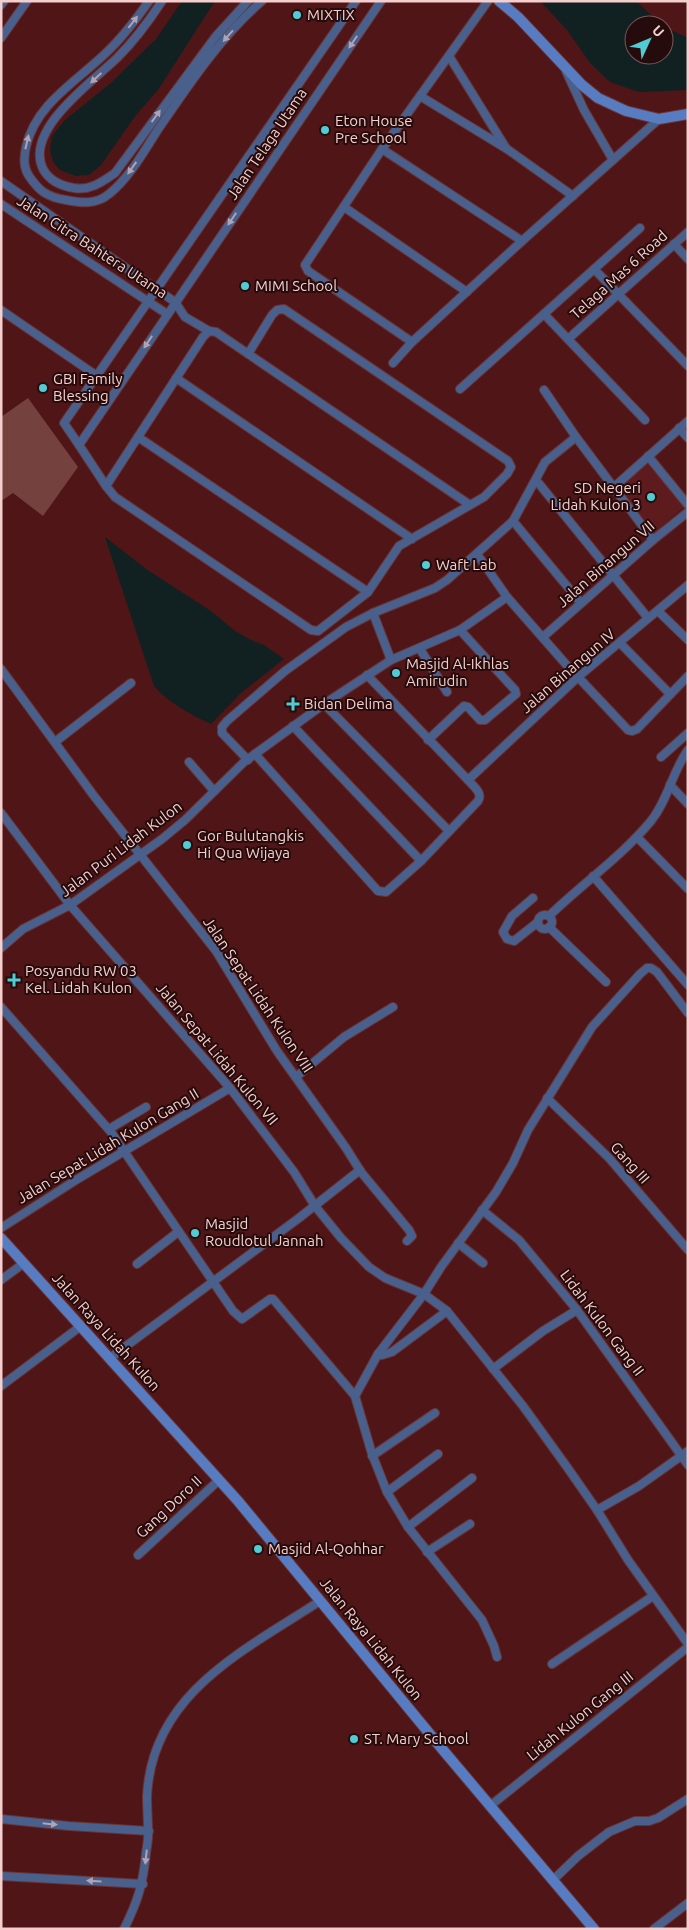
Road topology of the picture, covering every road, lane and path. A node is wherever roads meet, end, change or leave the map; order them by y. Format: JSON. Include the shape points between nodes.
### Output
{"nodes":[{"id":1,"x":4,"y":1,"type":"edge"},
{"id":2,"x":27,"y":1,"type":"edge"},
{"id":3,"x":149,"y":1,"type":"edge"},
{"id":4,"x":162,"y":1,"type":"edge"},
{"id":5,"x":248,"y":1,"type":"edge"},
{"id":6,"x":262,"y":1,"type":"edge"},
{"id":7,"x":356,"y":1,"type":"edge"},
{"id":8,"x":381,"y":1,"type":"edge"},
{"id":9,"x":488,"y":1,"type":"edge"},
{"id":10,"x":499,"y":1,"type":"edge"},
{"id":11,"x":1,"y":5,"type":"edge"},
{"id":12,"x":1,"y":38,"type":"edge"},
{"id":13,"x":449,"y":56,"type":"junction"},
{"id":14,"x":565,"y":67,"type":"junction"},
{"id":15,"x":420,"y":96,"type":"junction"},
{"id":16,"x":688,"y":114,"type":"edge"},
{"id":17,"x":659,"y":120,"type":"junction"},
{"id":18,"x":382,"y":149,"type":"junction"},
{"id":19,"x":507,"y":149,"type":"junction"},
{"id":20,"x":614,"y":160,"type":"junction"},
{"id":21,"x":1,"y":181,"type":"edge"},
{"id":22,"x":573,"y":196,"type":"junction"},
{"id":23,"x":1,"y":204,"type":"edge"},
{"id":24,"x":344,"y":207,"type":"junction"},
{"id":25,"x":640,"y":228,"type":"dead end"},
{"id":26,"x":688,"y":232,"type":"edge"},
{"id":27,"x":522,"y":241,"type":"junction"},
{"id":28,"x":674,"y":244,"type":"junction"},
{"id":29,"x":688,"y":259,"type":"edge"},
{"id":30,"x":594,"y":269,"type":"junction"},
{"id":31,"x":157,"y":289,"type":"junction"},
{"id":32,"x":467,"y":292,"type":"junction"},
{"id":33,"x":618,"y":294,"type":"junction"},
{"id":34,"x":148,"y":302,"type":"junction"},
{"id":35,"x":175,"y":302,"type":"junction"},
{"id":36,"x":1,"y":310,"type":"edge"},
{"id":37,"x":168,"y":314,"type":"junction"},
{"id":38,"x":544,"y":314,"type":"junction"},
{"id":39,"x":209,"y":332,"type":"junction"},
{"id":40,"x":568,"y":339,"type":"junction"},
{"id":41,"x":412,"y":342,"type":"junction"},
{"id":42,"x":248,"y":354,"type":"junction"},
{"id":43,"x":393,"y":362,"type":"dead end"},
{"id":44,"x":688,"y":366,"type":"edge"},
{"id":45,"x":96,"y":376,"type":"junction"},
{"id":46,"x":176,"y":378,"type":"junction"},
{"id":47,"x":460,"y":389,"type":"dead end"},
{"id":48,"x":544,"y":390,"type":"dead end"},
{"id":49,"x":645,"y":420,"type":"dead end"},
{"id":50,"x":688,"y":421,"type":"edge"},
{"id":51,"x":679,"y":428,"type":"junction"},
{"id":52,"x":138,"y":437,"type":"junction"},
{"id":53,"x":576,"y":437,"type":"junction"},
{"id":54,"x":688,"y":438,"type":"edge"},
{"id":55,"x":79,"y":445,"type":"junction"},
{"id":56,"x":648,"y":456,"type":"junction"},
{"id":57,"x":536,"y":480,"type":"junction"},
{"id":58,"x":106,"y":486,"type":"junction"},
{"id":59,"x":613,"y":488,"type":"junction"},
{"id":60,"x":470,"y":505,"type":"junction"},
{"id":61,"x":688,"y":505,"type":"edge"},
{"id":62,"x":688,"y":512,"type":"edge"},
{"id":63,"x":513,"y":521,"type":"junction"},
{"id":64,"x":412,"y":538,"type":"junction"},
{"id":65,"x":653,"y":540,"type":"junction"},
{"id":66,"x":477,"y":554,"type":"junction"},
{"id":67,"x":613,"y":575,"type":"junction"},
{"id":68,"x":688,"y":585,"type":"edge"},
{"id":69,"x":368,"y":592,"type":"junction"},
{"id":70,"x":508,"y":597,"type":"junction"},
{"id":71,"x":581,"y":603,"type":"junction"},
{"id":72,"x":658,"y":611,"type":"junction"},
{"id":73,"x":373,"y":613,"type":"junction"},
{"id":74,"x":648,"y":618,"type":"junction"},
{"id":75,"x":460,"y":630,"type":"junction"},
{"id":76,"x":543,"y":637,"type":"junction"},
{"id":77,"x":688,"y":640,"type":"edge"},
{"id":78,"x":620,"y":643,"type":"junction"},
{"id":79,"x":420,"y":649,"type":"junction"},
{"id":80,"x":391,"y":660,"type":"junction"},
{"id":81,"x":1,"y":669,"type":"edge"},
{"id":82,"x":571,"y":670,"type":"dead end"},
{"id":83,"x":367,"y":675,"type":"junction"},
{"id":84,"x":688,"y":676,"type":"edge"},
{"id":85,"x":578,"y":677,"type":"junction"},
{"id":86,"x":131,"y":683,"type":"dead end"},
{"id":87,"x":447,"y":692,"type":"dead end"},
{"id":88,"x":670,"y":694,"type":"junction"},
{"id":89,"x":324,"y":704,"type":"junction"},
{"id":90,"x":293,"y":726,"type":"junction"},
{"id":91,"x":688,"y":733,"type":"edge"},
{"id":92,"x":428,"y":740,"type":"junction"},
{"id":93,"x":55,"y":742,"type":"junction"},
{"id":94,"x":688,"y":750,"type":"edge"},
{"id":95,"x":255,"y":754,"type":"junction"},
{"id":96,"x":661,"y":757,"type":"dead end"},
{"id":97,"x":248,"y":760,"type":"junction"},
{"id":98,"x":189,"y":762,"type":"dead end"},
{"id":99,"x":468,"y":780,"type":"junction"},
{"id":100,"x":670,"y":785,"type":"junction"},
{"id":101,"x":214,"y":791,"type":"junction"},
{"id":102,"x":688,"y":804,"type":"edge"},
{"id":103,"x":1,"y":813,"type":"edge"},
{"id":104,"x":448,"y":831,"type":"junction"},
{"id":105,"x":637,"y":837,"type":"junction"},
{"id":106,"x":140,"y":855,"type":"junction"},
{"id":107,"x":421,"y":861,"type":"junction"},
{"id":108,"x":594,"y":876,"type":"junction"},
{"id":109,"x":688,"y":889,"type":"edge"},
{"id":110,"x":533,"y":898,"type":"dead end"},
{"id":111,"x":70,"y":905,"type":"junction"},
{"id":112,"x":549,"y":916,"type":"junction"},
{"id":113,"x":538,"y":922,"type":"junction"},
{"id":114,"x":550,"y":927,"type":"junction"},
{"id":115,"x":1,"y":948,"type":"edge"},
{"id":116,"x":606,"y":982,"type":"dead end"},
{"id":117,"x":688,"y":985,"type":"edge"},
{"id":118,"x":393,"y":1007,"type":"dead end"},
{"id":119,"x":1,"y":1008,"type":"edge"},
{"id":120,"x":688,"y":1013,"type":"edge"},
{"id":121,"x":296,"y":1077,"type":"junction"},
{"id":122,"x":230,"y":1088,"type":"junction"},
{"id":123,"x":547,"y":1098,"type":"junction"},
{"id":124,"x":146,"y":1107,"type":"dead end"},
{"id":125,"x":109,"y":1128,"type":"junction"},
{"id":126,"x":125,"y":1150,"type":"junction"},
{"id":127,"x":360,"y":1170,"type":"junction"},
{"id":128,"x":315,"y":1206,"type":"junction"},
{"id":129,"x":482,"y":1210,"type":"junction"},
{"id":130,"x":1,"y":1228,"type":"edge"},
{"id":131,"x":178,"y":1232,"type":"junction"},
{"id":132,"x":1,"y":1238,"type":"edge"},
{"id":133,"x":407,"y":1241,"type":"dead end"},
{"id":134,"x":458,"y":1243,"type":"junction"},
{"id":135,"x":688,"y":1250,"type":"edge"},
{"id":136,"x":24,"y":1262,"type":"junction"},
{"id":137,"x":483,"y":1263,"type":"dead end"},
{"id":138,"x":137,"y":1264,"type":"dead end"},
{"id":139,"x":1,"y":1280,"type":"edge"},
{"id":140,"x":213,"y":1282,"type":"junction"},
{"id":141,"x":424,"y":1294,"type":"junction"},
{"id":142,"x":577,"y":1310,"type":"junction"},
{"id":143,"x":447,"y":1311,"type":"junction"},
{"id":144,"x":81,"y":1326,"type":"junction"},
{"id":145,"x":378,"y":1354,"type":"junction"},
{"id":146,"x":110,"y":1358,"type":"junction"},
{"id":147,"x":493,"y":1369,"type":"junction"},
{"id":148,"x":1,"y":1386,"type":"edge"},
{"id":149,"x":355,"y":1396,"type":"junction"},
{"id":150,"x":435,"y":1413,"type":"dead end"},
{"id":151,"x":685,"y":1453,"type":"edge"},
{"id":152,"x":438,"y":1454,"type":"dead end"},
{"id":153,"x":372,"y":1456,"type":"junction"},
{"id":154,"x":688,"y":1464,"type":"edge"},
{"id":155,"x":472,"y":1478,"type":"dead end"},
{"id":156,"x":219,"y":1480,"type":"junction"},
{"id":157,"x":387,"y":1492,"type":"junction"},
{"id":158,"x":597,"y":1510,"type":"junction"},
{"id":159,"x":470,"y":1524,"type":"dead end"},
{"id":160,"x":408,"y":1527,"type":"junction"},
{"id":161,"x":427,"y":1552,"type":"junction"},
{"id":162,"x":138,"y":1556,"type":"dead end"},
{"id":163,"x":653,"y":1596,"type":"junction"},
{"id":164,"x":320,"y":1601,"type":"junction"},
{"id":165,"x":687,"y":1641,"type":"edge"},
{"id":166,"x":497,"y":1657,"type":"dead end"},
{"id":167,"x":552,"y":1664,"type":"dead end"},
{"id":168,"x":688,"y":1799,"type":"edge"},
{"id":169,"x":490,"y":1806,"type":"junction"},
{"id":170,"x":1,"y":1819,"type":"edge"},
{"id":171,"x":148,"y":1831,"type":"junction"},
{"id":172,"x":1,"y":1876,"type":"edge"},
{"id":173,"x":553,"y":1880,"type":"junction"},
{"id":174,"x":143,"y":1884,"type":"junction"},
{"id":175,"x":688,"y":1903,"type":"edge"},
{"id":176,"x":124,"y":1929,"type":"edge"},
{"id":177,"x":594,"y":1929,"type":"edge"},
{"id":178,"x":654,"y":1929,"type":"edge"}],
"edges":[{"from":1,"to":11,"type":"street"},
{"from":2,"to":12,"type":"street"},
{"from":6,"to":3,"type":"street","one_way":true,"via":[[223,41],[124,179],[108,196],[86,204],[57,199],[38,189],[26,171],[24,158],[30,132],[51,102],[112,48]]},
{"from":4,"to":5,"type":"street","one_way":true,"via":[[118,57],[63,108],[43,137],[39,160],[47,175],[63,187],[84,190],[115,173],[211,43]]},
{"from":7,"to":31,"type":"street","name":"Jalan Telaga Utama"},
{"from":8,"to":35,"type":"street","name":"Jalan Telaga Utama","one_way":true},
{"from":9,"to":13,"type":"street"},
{"from":10,"to":14,"type":"main road"},
{"from":13,"to":15,"type":"street"},
{"from":13,"to":19,"type":"street"},
{"from":14,"to":17,"type":"main road","via":[[598,98]]},
{"from":14,"to":20,"type":"street","via":[[584,110]]},
{"from":15,"to":18,"type":"street"},
{"from":15,"to":19,"type":"street"},
{"from":16,"to":17,"type":"main road"},
{"from":17,"to":20,"type":"street"},
{"from":18,"to":24,"type":"street"},
{"from":18,"to":27,"type":"street"},
{"from":19,"to":22,"type":"street"},
{"from":20,"to":22,"type":"street"},
{"from":21,"to":31,"type":"street","name":"Jalan Citra Bahtera Utama"},
{"from":22,"to":27,"type":"street"},
{"from":23,"to":34,"type":"street","name":"Jalan Citra Bahtera Utama"},
{"from":24,"to":32,"type":"street"},
{"from":24,"to":41,"type":"street","via":[[305,268]]},
{"from":25,"to":30,"type":"street"},
{"from":26,"to":28,"type":"street","name":"Telaga Mas 6 Road"},
{"from":27,"to":32,"type":"street"},
{"from":28,"to":29,"type":"street"},
{"from":28,"to":33,"type":"street","name":"Telaga Mas 6 Road"},
{"from":30,"to":33,"type":"street"},
{"from":30,"to":38,"type":"street"},
{"from":31,"to":34,"type":"street","name":"Jalan Telaga Utama"},
{"from":31,"to":35,"type":"street","name":"Jalan Citra Bahtera Utama"},
{"from":32,"to":41,"type":"street"},
{"from":33,"to":40,"type":"street","name":"Telaga Mas 6 Road"},
{"from":33,"to":44,"type":"street"},
{"from":34,"to":37,"type":"street","name":"Jalan Citra Bahtera Utama"},
{"from":34,"to":45,"type":"street","name":"Jalan Telaga Utama"},
{"from":35,"to":37,"type":"street","name":"Jalan Telaga Utama"},
{"from":35,"to":39,"type":"street","name":"Jalan Citra Bahtera Utama","via":[[185,317]]},
{"from":36,"to":45,"type":"street"},
{"from":37,"to":55,"type":"street","name":"Jalan Telaga Utama","one_way":true},
{"from":38,"to":40,"type":"street"},
{"from":38,"to":47,"type":"street"},
{"from":39,"to":42,"type":"street","name":"Jalan Citra Bahtera Utama","via":[[216,332]]},
{"from":39,"to":46,"type":"street"},
{"from":40,"to":49,"type":"street"},
{"from":41,"to":43,"type":"street"},
{"from":42,"to":60,"type":"street","name":"Jalan Citra Bahtera Utama"},
{"from":42,"to":60,"type":"street","via":[[272,315],[284,309],[508,461],[507,474],[484,497]]},
{"from":45,"to":55,"type":"street","name":"Jalan Telaga Utama","via":[[64,423]]},
{"from":46,"to":52,"type":"street"},
{"from":46,"to":64,"type":"street"},
{"from":48,"to":53,"type":"street"},
{"from":50,"to":51,"type":"street"},
{"from":51,"to":54,"type":"street"},
{"from":51,"to":56,"type":"street"},
{"from":52,"to":58,"type":"street"},
{"from":52,"to":69,"type":"street"},
{"from":53,"to":57,"type":"street","via":[[550,457]]},
{"from":53,"to":59,"type":"street"},
{"from":55,"to":58,"type":"street"},
{"from":56,"to":59,"type":"street"},
{"from":56,"to":61,"type":"street"},
{"from":57,"to":63,"type":"street"},
{"from":57,"to":67,"type":"street"},
{"from":58,"to":69,"type":"street","via":[[115,497],[311,630],[318,630]]},
{"from":59,"to":65,"type":"street"},
{"from":60,"to":64,"type":"street"},
{"from":62,"to":65,"type":"street","name":"Jalan Binangun VII"},
{"from":63,"to":66,"type":"street"},
{"from":63,"to":71,"type":"street"},
{"from":64,"to":69,"type":"street","via":[[399,546]]},
{"from":65,"to":67,"type":"street","name":"Jalan Binangun VII"},
{"from":66,"to":70,"type":"street"},
{"from":66,"to":73,"type":"street","via":[[435,588]]},
{"from":67,"to":71,"type":"street","name":"Jalan Binangun VII"},
{"from":67,"to":74,"type":"street"},
{"from":68,"to":72,"type":"street","name":"Jalan Binangun IV"},
{"from":70,"to":75,"type":"street","name":"Jalan Puri Lidah Kulon"},
{"from":70,"to":76,"type":"street"},
{"from":71,"to":76,"type":"street","name":"Jalan Binangun VII"},
{"from":72,"to":74,"type":"street","name":"Jalan Binangun IV"},
{"from":72,"to":77,"type":"street"},
{"from":73,"to":80,"type":"street"},
{"from":73,"to":97,"type":"street","via":[[346,627],[285,671],[227,720],[222,733]]},
{"from":74,"to":78,"type":"street","name":"Jalan Binangun IV"},
{"from":75,"to":79,"type":"street","name":"Jalan Puri Lidah Kulon"},
{"from":75,"to":92,"type":"street","via":[[516,694],[484,720],[464,706]]},
{"from":76,"to":82,"type":"street"},
{"from":78,"to":85,"type":"street","name":"Jalan Binangun IV"},
{"from":78,"to":88,"type":"street"},
{"from":79,"to":80,"type":"street","name":"Jalan Puri Lidah Kulon"},
{"from":79,"to":87,"type":"street"},
{"from":80,"to":83,"type":"street","name":"Jalan Puri Lidah Kulon"},
{"from":81,"to":93,"type":"street","name":"Jalan Sepat Lidah Kulon VIII"},
{"from":83,"to":89,"type":"street","name":"Jalan Puri Lidah Kulon"},
{"from":83,"to":92,"type":"street"},
{"from":84,"to":88,"type":"street"},
{"from":85,"to":88,"type":"street","via":[[630,731],[637,728]]},
{"from":85,"to":99,"type":"street","name":"Jalan Binangun IV"},
{"from":86,"to":93,"type":"street"},
{"from":89,"to":90,"type":"street","name":"Jalan Puri Lidah Kulon"},
{"from":89,"to":104,"type":"street"},
{"from":90,"to":95,"type":"street","name":"Jalan Puri Lidah Kulon"},
{"from":90,"to":107,"type":"street"},
{"from":91,"to":96,"type":"street"},
{"from":92,"to":99,"type":"street"},
{"from":93,"to":106,"type":"street","name":"Jalan Sepat Lidah Kulon VIII"},
{"from":94,"to":100,"type":"street","via":[[678,763]]},
{"from":95,"to":97,"type":"street","name":"Jalan Puri Lidah Kulon"},
{"from":95,"to":107,"type":"street","via":[[380,892],[386,892]]},
{"from":97,"to":101,"type":"street","name":"Jalan Puri Lidah Kulon"},
{"from":98,"to":101,"type":"street"},
{"from":99,"to":104,"type":"street","via":[[480,799]]},
{"from":100,"to":102,"type":"street"},
{"from":100,"to":105,"type":"street","via":[[657,813]]},
{"from":101,"to":106,"type":"street","name":"Jalan Puri Lidah Kulon","via":[[185,820]]},
{"from":103,"to":111,"type":"street","name":"Jalan Sepat Lidah Kulon VII"},
{"from":104,"to":107,"type":"street"},
{"from":105,"to":108,"type":"street"},
{"from":105,"to":109,"type":"street"},
{"from":106,"to":111,"type":"street","name":"Jalan Puri Lidah Kulon"},
{"from":106,"to":121,"type":"street","name":"Jalan Sepat Lidah Kulon VIII","via":[[216,951]]},
{"from":108,"to":112,"type":"street"},
{"from":108,"to":117,"type":"street"},
{"from":110,"to":113,"type":"street","via":[[512,916],[503,932],[514,941]]},
{"from":111,"to":115,"type":"street","name":"Jalan Puri Lidah Kulon","via":[[23,929]]},
{"from":111,"to":122,"type":"street","name":"Jalan Sepat Lidah Kulon VII"},
{"from":112,"to":113,"type":"street","via":[[543,915]]},
{"from":112,"to":114,"type":"street","via":[[552,921]]},
{"from":113,"to":114,"type":"street","via":[[541,928]]},
{"from":114,"to":116,"type":"street"},
{"from":118,"to":121,"type":"street","via":[[344,1037]]},
{"from":119,"to":125,"type":"street"},
{"from":120,"to":123,"type":"street","via":[[657,972],[647,968],[592,1027]]},
{"from":121,"to":127,"type":"street","name":"Jalan Sepat Lidah Kulon VIII"},
{"from":122,"to":126,"type":"street","name":"Jalan Sepat Lidah Kulon Gang II"},
{"from":122,"to":128,"type":"street","name":"Jalan Sepat Lidah Kulon VII","via":[[294,1172]]},
{"from":123,"to":129,"type":"street","via":[[513,1163]]},
{"from":123,"to":135,"type":"street","name":"Gang III","via":[[608,1158]]},
{"from":124,"to":125,"type":"street"},
{"from":125,"to":126,"type":"street"},
{"from":126,"to":130,"type":"street","name":"Jalan Sepat Lidah Kulon Gang II"},
{"from":126,"to":131,"type":"street"},
{"from":127,"to":128,"type":"street"},
{"from":127,"to":133,"type":"street","name":"Jalan Sepat Lidah Kulon VIII","via":[[409,1230],[412,1236]]},
{"from":128,"to":140,"type":"street"},
{"from":128,"to":141,"type":"street","name":"Jalan Sepat Lidah Kulon VII","via":[[369,1267],[385,1278]]},
{"from":129,"to":134,"type":"street"},
{"from":129,"to":142,"type":"street","name":"Lidah Kulon Gang II","via":[[519,1240]]},
{"from":131,"to":138,"type":"street"},
{"from":131,"to":140,"type":"street"},
{"from":132,"to":136,"type":"main road","name":"Jalan Raya Lidah Kulon"},
{"from":134,"to":137,"type":"street"},
{"from":134,"to":141,"type":"street"},
{"from":136,"to":139,"type":"street"},
{"from":136,"to":144,"type":"main road","name":"Jalan Raya Lidah Kulon"},
{"from":140,"to":146,"type":"street"},
{"from":140,"to":149,"type":"street","via":[[240,1319],[273,1299]]},
{"from":141,"to":143,"type":"street","name":"Jalan Sepat Lidah Kulon VII"},
{"from":141,"to":145,"type":"street"},
{"from":142,"to":147,"type":"street"},
{"from":142,"to":151,"type":"street","name":"Lidah Kulon Gang II"},
{"from":143,"to":145,"type":"street","via":[[392,1352]]},
{"from":143,"to":147,"type":"street","name":"Jalan Sepat Lidah Kulon VII"},
{"from":144,"to":146,"type":"main road","name":"Jalan Raya Lidah Kulon"},
{"from":144,"to":148,"type":"street"},
{"from":145,"to":149,"type":"street"},
{"from":146,"to":156,"type":"main road","name":"Jalan Raya Lidah Kulon"},
{"from":147,"to":158,"type":"street","name":"Jalan Sepat Lidah Kulon VII"},
{"from":149,"to":153,"type":"street"},
{"from":150,"to":153,"type":"street"},
{"from":151,"to":154,"type":"street","name":"Lidah Kulon Gang II"},
{"from":151,"to":158,"type":"street","via":[[639,1486]]},
{"from":152,"to":157,"type":"street"},
{"from":153,"to":157,"type":"street"},
{"from":155,"to":160,"type":"street"},
{"from":156,"to":162,"type":"street","name":"Gang Doro II"},
{"from":156,"to":164,"type":"main road","name":"Jalan Raya Lidah Kulon"},
{"from":157,"to":160,"type":"street"},
{"from":158,"to":163,"type":"street","name":"Jalan Sepat Lidah Kulon VII"},
{"from":159,"to":161,"type":"street"},
{"from":160,"to":161,"type":"street"},
{"from":161,"to":166,"type":"street","via":[[482,1620]]},
{"from":163,"to":165,"type":"street","name":"Jalan Sepat Lidah Kulon VII"},
{"from":163,"to":167,"type":"street"},
{"from":164,"to":169,"type":"main road","name":"Jalan Raya Lidah Kulon"},
{"from":164,"to":171,"type":"street","via":[[210,1674],[175,1713],[159,1744],[150,1772]]},
{"from":165,"to":169,"type":"street","name":"Lidah Kulon Gang III"},
{"from":168,"to":173,"type":"street","via":[[658,1818],[635,1821],[609,1832]]},
{"from":169,"to":173,"type":"main road","name":"Jalan Raya Lidah Kulon"},
{"from":170,"to":171,"type":"street","one_way":true},
{"from":171,"to":174,"type":"street","one_way":true},
{"from":174,"to":172,"type":"street","one_way":true},
{"from":173,"to":177,"type":"main road","name":"Jalan Raya Lidah Kulon"},
{"from":174,"to":176,"type":"street"},
{"from":175,"to":178,"type":"street"}]}
